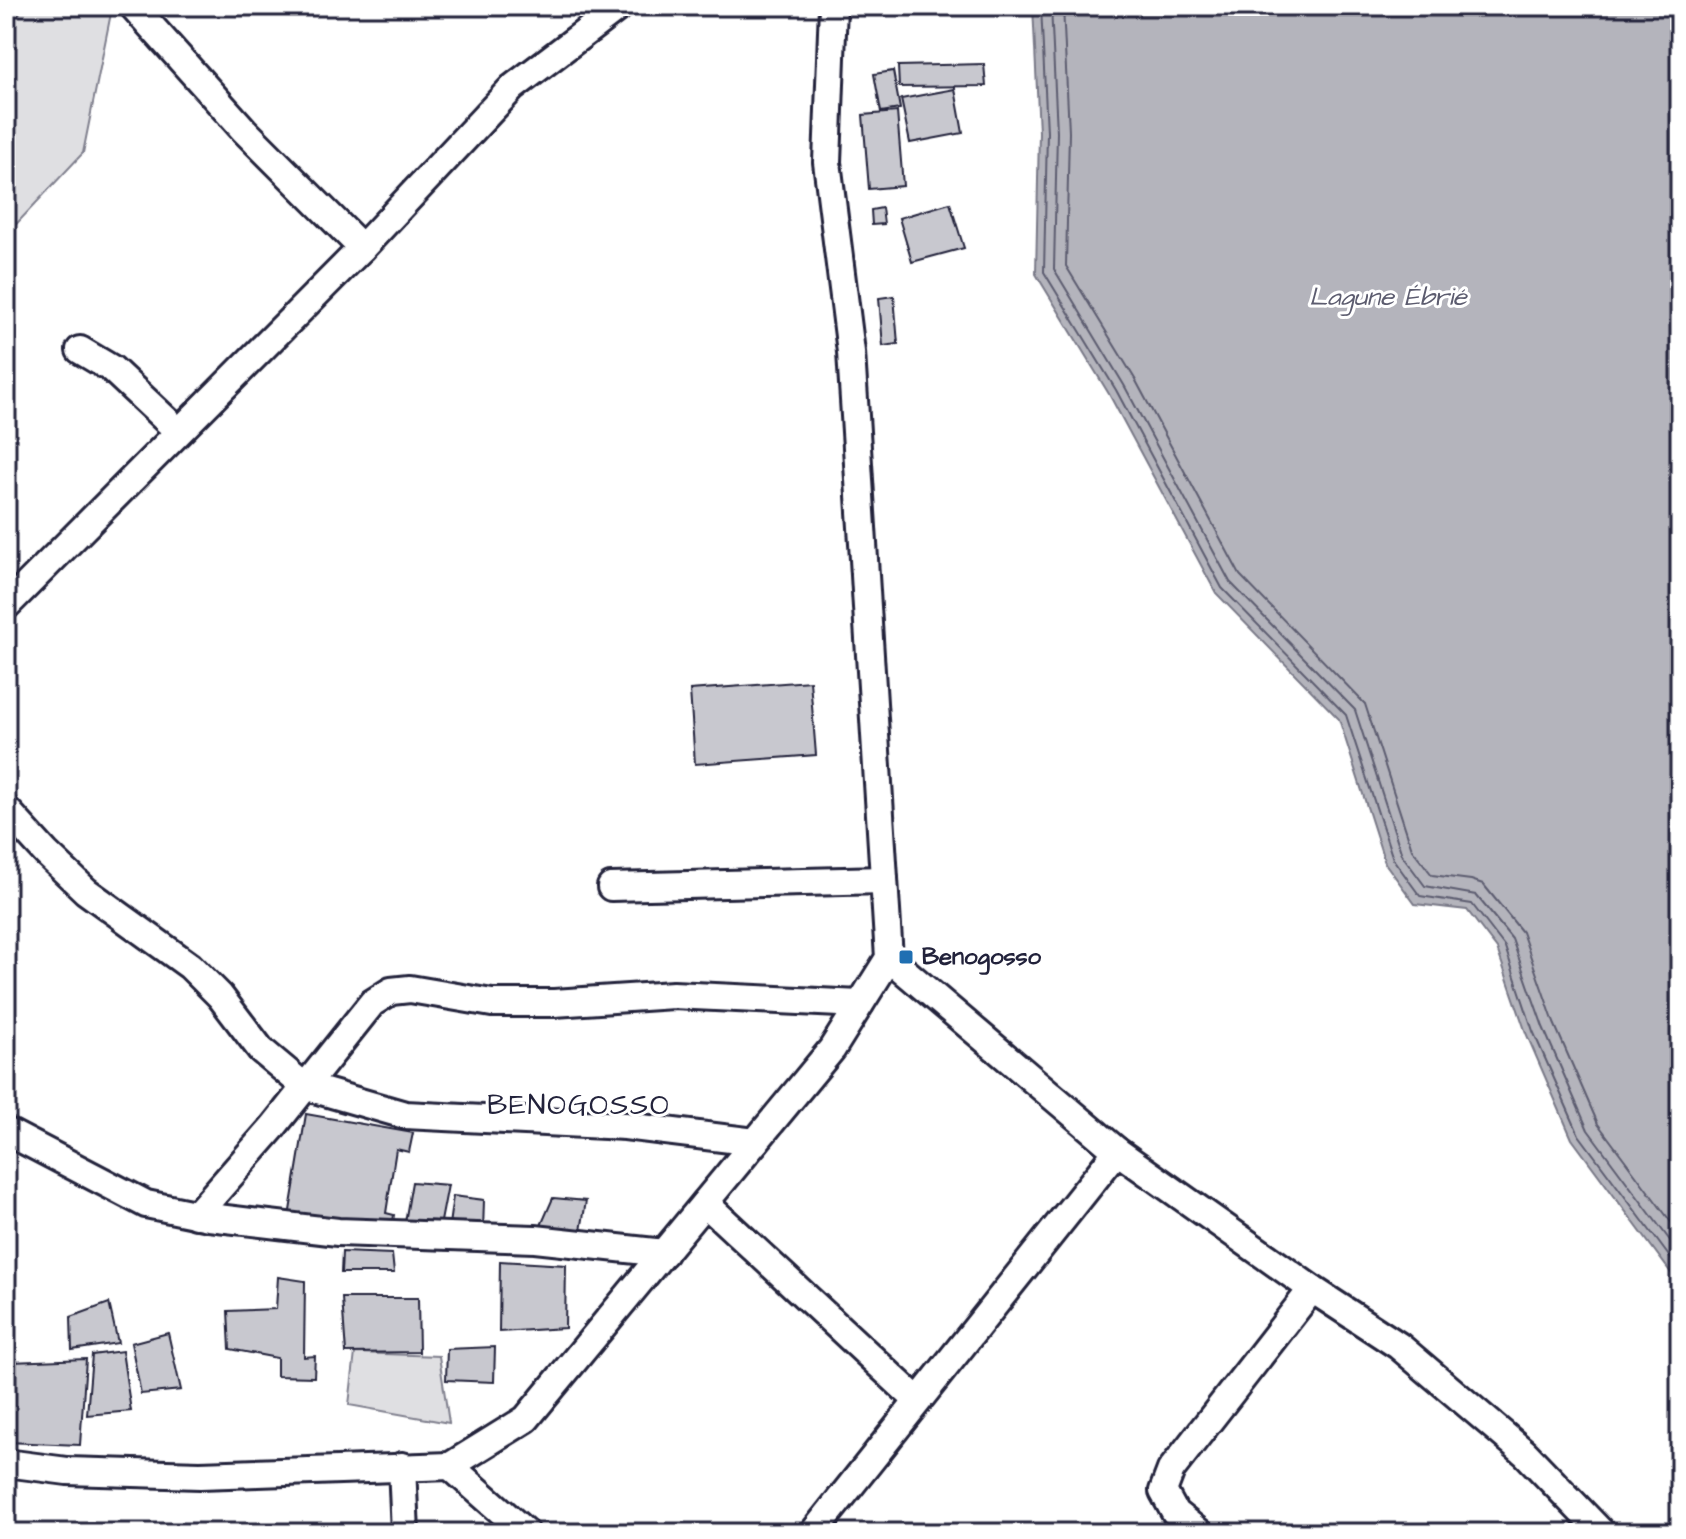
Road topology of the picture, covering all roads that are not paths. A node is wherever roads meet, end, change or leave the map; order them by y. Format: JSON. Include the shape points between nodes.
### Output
{"nodes":[{"id":1,"x":133,"y":6,"type":"edge"},
{"id":2,"x":620,"y":6,"type":"edge"},
{"id":3,"x":833,"y":6,"type":"edge"},
{"id":4,"x":362,"y":248,"type":"junction"},
{"id":5,"x":80,"y":350,"type":"dead end"},
{"id":6,"x":178,"y":431,"type":"junction"},
{"id":7,"x":6,"y":606,"type":"edge"},
{"id":8,"x":6,"y":809,"type":"edge"},
{"id":9,"x":884,"y":880,"type":"junction"},
{"id":10,"x":611,"y":887,"type":"dead end"},
{"id":11,"x":889,"y":958,"type":"junction"},
{"id":12,"x":860,"y":1004,"type":"junction"},
{"id":13,"x":304,"y":1086,"type":"junction"},
{"id":14,"x":6,"y":1131,"type":"edge"},
{"id":15,"x":755,"y":1142,"type":"junction"},
{"id":16,"x":1117,"y":1151,"type":"junction"},
{"id":17,"x":705,"y":1203,"type":"junction"},
{"id":18,"x":196,"y":1215,"type":"junction"},
{"id":19,"x":664,"y":1253,"type":"junction"},
{"id":20,"x":1312,"y":1289,"type":"junction"},
{"id":21,"x":917,"y":1400,"type":"junction"},
{"id":22,"x":6,"y":1463,"type":"edge"},
{"id":23,"x":402,"y":1466,"type":"junction"},
{"id":24,"x":450,"y":1466,"type":"junction"},
{"id":25,"x":405,"y":1533,"type":"edge"},
{"id":26,"x":526,"y":1533,"type":"edge"},
{"id":27,"x":813,"y":1533,"type":"edge"},
{"id":28,"x":1200,"y":1533,"type":"edge"},
{"id":29,"x":1602,"y":1533,"type":"edge"}],
"edges":[{"from":1,"to":4,"type":"street","via":[[244,130]]},
{"from":2,"to":4,"type":"street","via":[[512,88]]},
{"from":3,"to":9,"type":"street","via":[[827,162],[851,352]]},
{"from":4,"to":6,"type":"street"},
{"from":5,"to":6,"type":"street","via":[[112,369]]},
{"from":6,"to":7,"type":"street"},
{"from":8,"to":13,"type":"street","via":[[86,891],[190,966],[261,1050]]},
{"from":9,"to":10,"type":"street"},
{"from":9,"to":11,"type":"street"},
{"from":11,"to":12,"type":"street"},
{"from":11,"to":16,"type":"street"},
{"from":12,"to":13,"type":"street","via":[[673,995],[492,1003],[410,989],[391,991],[372,1003]]},
{"from":12,"to":15,"type":"street","via":[[832,1049]]},
{"from":13,"to":15,"type":"street","via":[[405,1115],[625,1126]]},
{"from":13,"to":18,"type":"street"},
{"from":14,"to":18,"type":"street","via":[[146,1204]]},
{"from":15,"to":17,"type":"street"},
{"from":16,"to":20,"type":"street"},
{"from":16,"to":21,"type":"street"},
{"from":17,"to":19,"type":"street"},
{"from":17,"to":21,"type":"street"},
{"from":18,"to":19,"type":"street","via":[[338,1232],[535,1239]]},
{"from":19,"to":24,"type":"street","via":[[526,1419]]},
{"from":20,"to":28,"type":"street","via":[[1171,1470],[1163,1491],[1175,1513]]},
{"from":20,"to":29,"type":"street","via":[[1399,1346],[1525,1453]]},
{"from":21,"to":27,"type":"street"},
{"from":22,"to":23,"type":"street","via":[[67,1471],[200,1475]]},
{"from":23,"to":24,"type":"street"},
{"from":23,"to":25,"type":"street"},
{"from":24,"to":26,"type":"street"}]}
